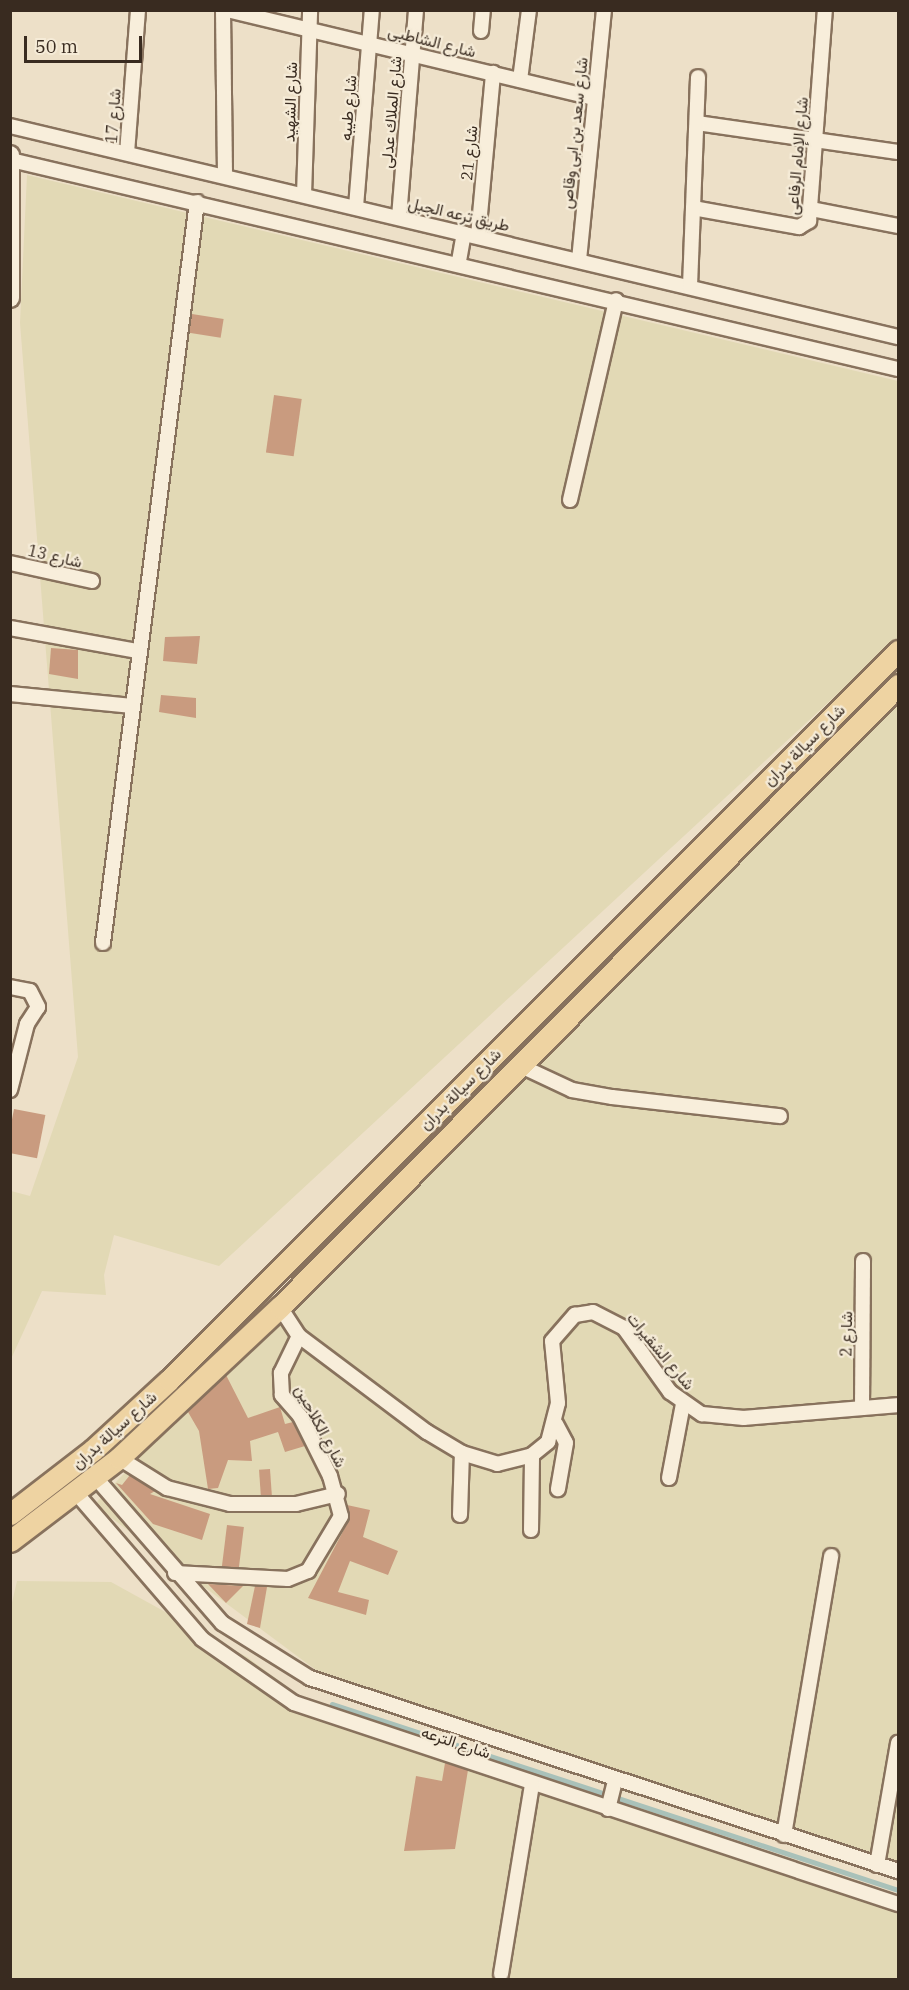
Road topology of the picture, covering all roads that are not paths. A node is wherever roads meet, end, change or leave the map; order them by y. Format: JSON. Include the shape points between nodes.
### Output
{"nodes":[{"id":1,"x":138,"y":10,"type":"edge"},
{"id":2,"x":223,"y":10,"type":"edge"},
{"id":3,"x":227,"y":10,"type":"edge"},
{"id":4,"x":310,"y":10,"type":"edge"},
{"id":5,"x":372,"y":10,"type":"edge"},
{"id":6,"x":416,"y":10,"type":"edge"},
{"id":7,"x":483,"y":10,"type":"edge"},
{"id":8,"x":530,"y":10,"type":"edge"},
{"id":9,"x":604,"y":10,"type":"edge"},
{"id":10,"x":825,"y":10,"type":"edge"},
{"id":11,"x":309,"y":28,"type":"junction"},
{"id":12,"x":481,"y":31,"type":"dead end"},
{"id":13,"x":370,"y":43,"type":"junction"},
{"id":14,"x":413,"y":52,"type":"junction"},
{"id":15,"x":493,"y":73,"type":"junction"},
{"id":16,"x":698,"y":77,"type":"dead end"},
{"id":17,"x":520,"y":80,"type":"junction"},
{"id":18,"x":594,"y":98,"type":"junction"},
{"id":19,"x":697,"y":123,"type":"junction"},
{"id":20,"x":10,"y":126,"type":"edge"},
{"id":21,"x":816,"y":140,"type":"junction"},
{"id":22,"x":898,"y":152,"type":"edge"},
{"id":23,"x":127,"y":153,"type":"junction"},
{"id":24,"x":10,"y":155,"type":"edge"},
{"id":25,"x":11,"y":160,"type":"edge"},
{"id":26,"x":225,"y":176,"type":"junction"},
{"id":27,"x":304,"y":195,"type":"junction"},
{"id":28,"x":197,"y":202,"type":"junction"},
{"id":29,"x":356,"y":207,"type":"junction"},
{"id":30,"x":693,"y":207,"type":"junction"},
{"id":31,"x":811,"y":210,"type":"junction"},
{"id":32,"x":399,"y":217,"type":"junction"},
{"id":33,"x":898,"y":226,"type":"edge"},
{"id":34,"x":471,"y":234,"type":"junction"},
{"id":35,"x":579,"y":260,"type":"junction"},
{"id":36,"x":459,"y":261,"type":"junction"},
{"id":37,"x":690,"y":286,"type":"junction"},
{"id":38,"x":10,"y":298,"type":"edge"},
{"id":39,"x":616,"y":300,"type":"junction"},
{"id":40,"x":898,"y":337,"type":"edge"},
{"id":41,"x":898,"y":369,"type":"edge"},
{"id":42,"x":570,"y":500,"type":"dead end"},
{"id":43,"x":10,"y":563,"type":"edge"},
{"id":44,"x":92,"y":582,"type":"dead end"},
{"id":45,"x":10,"y":628,"type":"edge"},
{"id":46,"x":138,"y":651,"type":"junction"},
{"id":47,"x":898,"y":651,"type":"edge"},
{"id":48,"x":898,"y":685,"type":"edge"},
{"id":49,"x":10,"y":694,"type":"edge"},
{"id":50,"x":132,"y":706,"type":"junction"},
{"id":51,"x":104,"y":943,"type":"dead end"},
{"id":52,"x":10,"y":987,"type":"edge"},
{"id":53,"x":544,"y":1005,"type":"junction"},
{"id":54,"x":571,"y":1020,"type":"junction"},
{"id":55,"x":523,"y":1067,"type":"junction"},
{"id":56,"x":10,"y":1090,"type":"edge"},
{"id":57,"x":780,"y":1116,"type":"dead end"},
{"id":58,"x":863,"y":1261,"type":"dead end"},
{"id":59,"x":280,"y":1307,"type":"junction"},
{"id":60,"x":299,"y":1336,"type":"junction"},
{"id":61,"x":683,"y":1404,"type":"junction"},
{"id":62,"x":898,"y":1405,"type":"edge"},
{"id":63,"x":862,"y":1408,"type":"junction"},
{"id":64,"x":556,"y":1424,"type":"junction"},
{"id":65,"x":462,"y":1453,"type":"junction"},
{"id":66,"x":532,"y":1455,"type":"junction"},
{"id":67,"x":119,"y":1458,"type":"junction"},
{"id":68,"x":96,"y":1478,"type":"junction"},
{"id":69,"x":669,"y":1478,"type":"dead end"},
{"id":70,"x":558,"y":1489,"type":"dead end"},
{"id":71,"x":77,"y":1494,"type":"junction"},
{"id":72,"x":338,"y":1494,"type":"junction"},
{"id":73,"x":10,"y":1514,"type":"edge"},
{"id":74,"x":460,"y":1515,"type":"dead end"},
{"id":75,"x":531,"y":1530,"type":"dead end"},
{"id":76,"x":10,"y":1541,"type":"edge"},
{"id":77,"x":831,"y":1556,"type":"dead end"},
{"id":78,"x":175,"y":1573,"type":"junction"},
{"id":79,"x":898,"y":1743,"type":"edge"},
{"id":80,"x":532,"y":1785,"type":"junction"},
{"id":81,"x":612,"y":1796,"type":"junction"},
{"id":82,"x":784,"y":1835,"type":"junction"},
{"id":83,"x":877,"y":1865,"type":"junction"},
{"id":84,"x":898,"y":1871,"type":"edge"},
{"id":85,"x":898,"y":1904,"type":"edge"},
{"id":86,"x":501,"y":1974,"type":"dead end"}],
"edges":[{"from":1,"to":23,"type":"street","name":"شارع 17"},
{"from":2,"to":26,"type":"street"},
{"from":3,"to":11,"type":"street","name":"شارع الشاطبى"},
{"from":4,"to":11,"type":"street","name":"شارع الشهيد"},
{"from":5,"to":13,"type":"street","name":"شارع طيبه"},
{"from":6,"to":14,"type":"street","name":"شارع الملاك عدلى"},
{"from":7,"to":12,"type":"street"},
{"from":8,"to":17,"type":"street"},
{"from":9,"to":18,"type":"street","name":"شارع سعد بن ابى وقاص"},
{"from":10,"to":21,"type":"street","name":"شارع الإمام الرفاعى"},
{"from":11,"to":13,"type":"street","name":"شارع الشاطبى"},
{"from":11,"to":27,"type":"street","name":"شارع الشهيد"},
{"from":13,"to":14,"type":"street","name":"شارع الشاطبى"},
{"from":13,"to":29,"type":"street","name":"شارع طيبه"},
{"from":14,"to":15,"type":"street","name":"شارع الشاطبى"},
{"from":14,"to":32,"type":"street","name":"شارع الملاك عدلى"},
{"from":15,"to":17,"type":"street","name":"شارع الشاطبى"},
{"from":15,"to":34,"type":"street","name":"شارع 21"},
{"from":16,"to":19,"type":"street"},
{"from":17,"to":18,"type":"street","name":"شارع الشاطبى"},
{"from":18,"to":35,"type":"street","name":"شارع سعد بن ابى وقاص"},
{"from":19,"to":21,"type":"street"},
{"from":19,"to":30,"type":"street"},
{"from":20,"to":23,"type":"street","name":"طريق ترعه الجبل"},
{"from":21,"to":22,"type":"street"},
{"from":21,"to":31,"type":"street","name":"شارع الإمام الرفاعى"},
{"from":23,"to":26,"type":"street","name":"طريق ترعه الجبل"},
{"from":24,"to":25,"type":"street"},
{"from":25,"to":28,"type":"street"},
{"from":25,"to":38,"type":"street"},
{"from":26,"to":27,"type":"street","name":"طريق ترعه الجبل"},
{"from":27,"to":29,"type":"street","name":"طريق ترعه الجبل"},
{"from":28,"to":36,"type":"street"},
{"from":28,"to":46,"type":"street"},
{"from":29,"to":32,"type":"street","name":"طريق ترعه الجبل"},
{"from":30,"to":31,"type":"street","name":"شارع الإمام الرفاعى","via":[[799,226],[810,221]]},
{"from":30,"to":37,"type":"street"},
{"from":31,"to":33,"type":"street"},
{"from":32,"to":34,"type":"street","name":"طريق ترعه الجبل"},
{"from":34,"to":35,"type":"street","name":"طريق ترعه الجبل"},
{"from":34,"to":36,"type":"street","name":"شارع 21"},
{"from":35,"to":37,"type":"street","name":"طريق ترعه الجبل"},
{"from":36,"to":39,"type":"street"},
{"from":37,"to":40,"type":"street","name":"طريق ترعه الجبل"},
{"from":39,"to":41,"type":"street"},
{"from":39,"to":42,"type":"street"},
{"from":43,"to":44,"type":"street","name":"شارع 13"},
{"from":45,"to":46,"type":"street"},
{"from":46,"to":50,"type":"street"},
{"from":47,"to":53,"type":"main road","name":"شارع سيالة بدران"},
{"from":48,"to":54,"type":"main road","name":"شارع سيالة بدران"},
{"from":49,"to":50,"type":"street"},
{"from":50,"to":51,"type":"street"},
{"from":52,"to":56,"type":"street","via":[[30,992],[38,1008],[27,1024]]},
{"from":53,"to":54,"type":"main road"},
{"from":53,"to":73,"type":"main road","name":"شارع سيالة بدران","via":[[131,1416]]},
{"from":54,"to":55,"type":"main road","name":"شارع سيالة بدران"},
{"from":55,"to":57,"type":"street","via":[[572,1090]]},
{"from":55,"to":59,"type":"main road","name":"شارع سيالة بدران"},
{"from":58,"to":63,"type":"street","name":"شارع 2"},
{"from":59,"to":60,"type":"street"},
{"from":59,"to":67,"type":"main road","name":"شارع سيالة بدران"},
{"from":60,"to":65,"type":"street"},
{"from":60,"to":72,"type":"street","name":"شارع الكلاحين","via":[[287,1353],[282,1395],[300,1416]]},
{"from":61,"to":63,"type":"street","name":"شارع الشقيرات","via":[[723,1419]]},
{"from":61,"to":64,"type":"street","name":"شارع الشقيرات","via":[[624,1328],[593,1312],[575,1315],[552,1341]]},
{"from":61,"to":69,"type":"street"},
{"from":62,"to":63,"type":"street","name":"شارع الشقيرات"},
{"from":64,"to":66,"type":"street"},
{"from":64,"to":70,"type":"street","name":"شارع الشقيرات","via":[[566,1443]]},
{"from":65,"to":66,"type":"street","via":[[497,1464]]},
{"from":65,"to":74,"type":"street"},
{"from":66,"to":75,"type":"street"},
{"from":67,"to":68,"type":"main road","name":"شارع سيالة بدران"},
{"from":67,"to":72,"type":"street","via":[[167,1488],[230,1504],[296,1504]]},
{"from":68,"to":71,"type":"main road","name":"شارع سيالة بدران"},
{"from":68,"to":78,"type":"street","name":"شارع الترعه"},
{"from":71,"to":76,"type":"main road","name":"شارع سيالة بدران"},
{"from":71,"to":80,"type":"street","name":"شارع الترعه","via":[[202,1639],[261,1685],[329,1718]]},
{"from":72,"to":78,"type":"street","name":"شارع الكلاحين","via":[[340,1516],[308,1571],[266,1580]]},
{"from":77,"to":82,"type":"street"},
{"from":78,"to":81,"type":"street","name":"شارع الترعه","via":[[250,1645],[310,1678]]},
{"from":79,"to":83,"type":"street"},
{"from":80,"to":81,"type":"street","name":"شارع الترعه"},
{"from":80,"to":86,"type":"street"},
{"from":81,"to":82,"type":"street","name":"شارع الترعه"},
{"from":81,"to":85,"type":"street","name":"شارع الترعه"},
{"from":82,"to":83,"type":"street","name":"شارع الترعه"},
{"from":83,"to":84,"type":"street","name":"شارع الترعه"}]}
